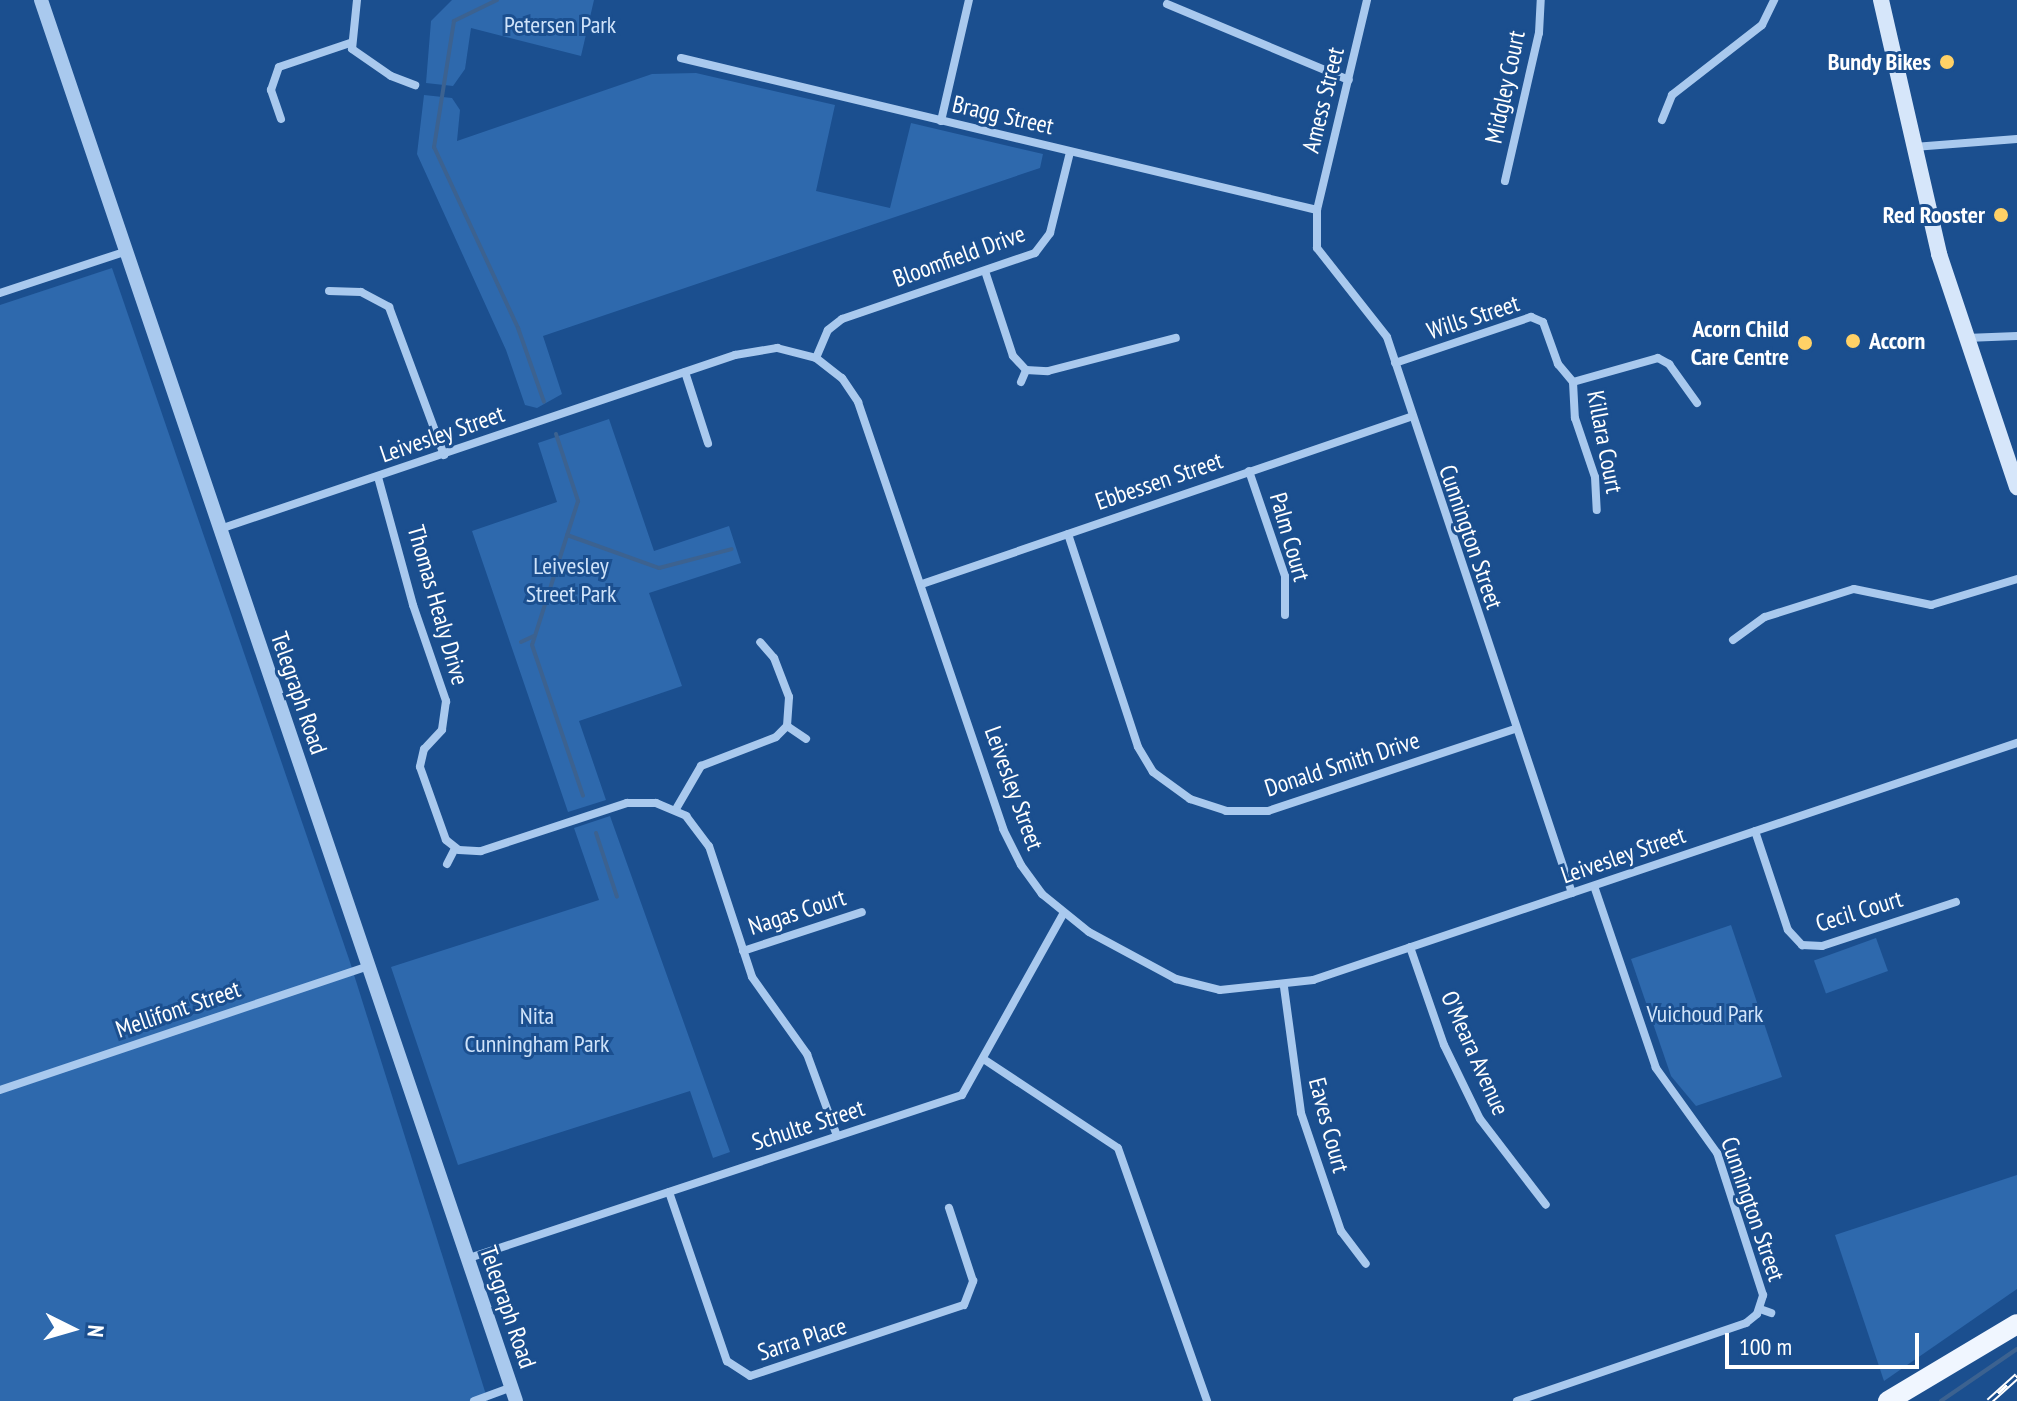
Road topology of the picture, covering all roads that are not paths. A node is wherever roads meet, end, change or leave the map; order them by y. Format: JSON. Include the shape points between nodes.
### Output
{"nodes":[{"id":1,"x":41,"y":0,"type":"edge"},
{"id":2,"x":357,"y":0,"type":"edge"},
{"id":3,"x":969,"y":0,"type":"edge"},
{"id":4,"x":1367,"y":0,"type":"edge"},
{"id":5,"x":1541,"y":0,"type":"edge"},
{"id":6,"x":1774,"y":0,"type":"edge"},
{"id":7,"x":1881,"y":0,"type":"edge"},
{"id":8,"x":1167,"y":4,"type":"dead end"},
{"id":9,"x":350,"y":43,"type":"junction"},
{"id":10,"x":681,"y":58,"type":"dead end"},
{"id":11,"x":1349,"y":80,"type":"junction"},
{"id":12,"x":415,"y":85,"type":"dead end"},
{"id":13,"x":281,"y":119,"type":"dead end"},
{"id":14,"x":1662,"y":120,"type":"dead end"},
{"id":15,"x":941,"y":121,"type":"junction"},
{"id":16,"x":2017,"y":139,"type":"edge"},
{"id":17,"x":1913,"y":147,"type":"junction"},
{"id":18,"x":1070,"y":152,"type":"junction"},
{"id":19,"x":1505,"y":181,"type":"dead end"},
{"id":20,"x":1317,"y":210,"type":"junction"},
{"id":21,"x":127,"y":251,"type":"junction"},
{"id":22,"x":985,"y":271,"type":"junction"},
{"id":23,"x":329,"y":291,"type":"dead end"},
{"id":24,"x":0,"y":293,"type":"edge"},
{"id":25,"x":2017,"y":336,"type":"edge"},
{"id":26,"x":1176,"y":338,"type":"dead end"},
{"id":27,"x":1966,"y":338,"type":"junction"},
{"id":28,"x":816,"y":358,"type":"junction"},
{"id":29,"x":1395,"y":363,"type":"junction"},
{"id":30,"x":1026,"y":370,"type":"junction"},
{"id":31,"x":685,"y":372,"type":"junction"},
{"id":32,"x":1021,"y":382,"type":"dead end"},
{"id":33,"x":1573,"y":382,"type":"junction"},
{"id":34,"x":1697,"y":403,"type":"dead end"},
{"id":35,"x":1410,"y":417,"type":"junction"},
{"id":36,"x":708,"y":443,"type":"dead end"},
{"id":37,"x":444,"y":455,"type":"junction"},
{"id":38,"x":1249,"y":471,"type":"junction"},
{"id":39,"x":378,"y":477,"type":"junction"},
{"id":40,"x":2017,"y":487,"type":"edge"},
{"id":41,"x":1597,"y":510,"type":"dead end"},
{"id":42,"x":220,"y":529,"type":"junction"},
{"id":43,"x":1068,"y":534,"type":"junction"},
{"id":44,"x":2017,"y":579,"type":"edge"},
{"id":45,"x":922,"y":584,"type":"junction"},
{"id":46,"x":1285,"y":615,"type":"dead end"},
{"id":47,"x":1733,"y":640,"type":"dead end"},
{"id":48,"x":760,"y":642,"type":"dead end"},
{"id":49,"x":787,"y":726,"type":"junction"},
{"id":50,"x":1515,"y":729,"type":"junction"},
{"id":51,"x":806,"y":739,"type":"dead end"},
{"id":52,"x":2017,"y":743,"type":"edge"},
{"id":53,"x":676,"y":809,"type":"junction"},
{"id":54,"x":1755,"y":831,"type":"junction"},
{"id":55,"x":455,"y":848,"type":"junction"},
{"id":56,"x":447,"y":864,"type":"dead end"},
{"id":57,"x":1594,"y":886,"type":"junction"},
{"id":58,"x":1572,"y":893,"type":"junction"},
{"id":59,"x":1956,"y":902,"type":"dead end"},
{"id":60,"x":862,"y":912,"type":"dead end"},
{"id":61,"x":1063,"y":914,"type":"junction"},
{"id":62,"x":1410,"y":947,"type":"junction"},
{"id":63,"x":743,"y":951,"type":"junction"},
{"id":64,"x":369,"y":966,"type":"junction"},
{"id":65,"x":1284,"y":987,"type":"junction"},
{"id":66,"x":985,"y":1060,"type":"junction"},
{"id":67,"x":0,"y":1090,"type":"edge"},
{"id":68,"x":837,"y":1136,"type":"junction"},
{"id":69,"x":669,"y":1192,"type":"junction"},
{"id":70,"x":1546,"y":1205,"type":"dead end"},
{"id":71,"x":949,"y":1208,"type":"dead end"},
{"id":72,"x":469,"y":1258,"type":"junction"},
{"id":73,"x":1366,"y":1264,"type":"dead end"},
{"id":74,"x":2017,"y":1308,"type":"edge"},
{"id":75,"x":1760,"y":1309,"type":"junction"},
{"id":76,"x":1771,"y":1313,"type":"dead end"},
{"id":77,"x":2017,"y":1324,"type":"edge"},
{"id":78,"x":1929,"y":1377,"type":"junction"},
{"id":79,"x":514,"y":1394,"type":"edge"},
{"id":80,"x":474,"y":1401,"type":"edge"},
{"id":81,"x":1207,"y":1401,"type":"edge"},
{"id":82,"x":1517,"y":1401,"type":"edge"},
{"id":83,"x":1888,"y":1401,"type":"edge"}],
"edges":[{"from":1,"to":21,"type":"street","name":"Telegraph Road"},
{"from":2,"to":9,"type":"street"},
{"from":3,"to":15,"type":"street"},
{"from":4,"to":11,"type":"street","name":"Amess Street"},
{"from":5,"to":19,"type":"street","name":"Midgley Court","via":[[1539,33]]},
{"from":6,"to":14,"type":"street","via":[[1762,25],[1672,95]]},
{"from":7,"to":17,"type":"main road"},
{"from":8,"to":11,"type":"street"},
{"from":9,"to":12,"type":"street","via":[[361,59]]},
{"from":9,"to":13,"type":"street","via":[[279,67],[271,90]]},
{"from":10,"to":15,"type":"street","name":"Bragg Street"},
{"from":11,"to":20,"type":"street","name":"Amess Street"},
{"from":15,"to":18,"type":"street","name":"Bragg Street"},
{"from":16,"to":17,"type":"street"},
{"from":17,"to":27,"type":"main road"},
{"from":18,"to":20,"type":"street","name":"Bragg Street"},
{"from":18,"to":22,"type":"street","name":"Bloomfield Drive","via":[[1047,240],[1035,253]]},
{"from":20,"to":29,"type":"street","name":"Cunnington Street","via":[[1315,236],[1322,258],[1375,316]]},
{"from":21,"to":24,"type":"street"},
{"from":21,"to":42,"type":"street","name":"Telegraph Road"},
{"from":22,"to":28,"type":"street","name":"Bloomfield Drive","via":[[842,319],[828,330]]},
{"from":22,"to":30,"type":"street","via":[[1013,356]]},
{"from":23,"to":37,"type":"street","via":[[361,292],[389,307]]},
{"from":25,"to":27,"type":"street"},
{"from":26,"to":30,"type":"street","via":[[1048,371]]},
{"from":27,"to":40,"type":"main road"},
{"from":28,"to":31,"type":"street","name":"Leivesley Street","via":[[764,349]]},
{"from":28,"to":45,"type":"street","name":"Leivesley Street","via":[[842,378],[858,402]]},
{"from":29,"to":33,"type":"street","name":"Wills Street","via":[[1531,317],[1543,322],[1558,364]]},
{"from":29,"to":35,"type":"street","name":"Cunnington Street"},
{"from":30,"to":32,"type":"street"},
{"from":31,"to":36,"type":"street"},
{"from":31,"to":37,"type":"street","name":"Leivesley Street"},
{"from":33,"to":34,"type":"street","via":[[1658,358],[1673,369]]},
{"from":33,"to":41,"type":"street","name":"Killara Court","via":[[1575,418],[1595,477]]},
{"from":35,"to":38,"type":"street","name":"Ebbessen Street"},
{"from":35,"to":50,"type":"street","name":"Cunnington Street"},
{"from":37,"to":39,"type":"street","name":"Leivesley Street"},
{"from":38,"to":43,"type":"street","name":"Ebbessen Street"},
{"from":38,"to":46,"type":"street","name":"Palm Court","via":[[1285,576]]},
{"from":39,"to":42,"type":"street","name":"Leivesley Street"},
{"from":39,"to":55,"type":"street","name":"Thomas Healy Drive","via":[[446,701],[442,730],[424,749],[420,767],[442,833]]},
{"from":42,"to":64,"type":"street","name":"Telegraph Road"},
{"from":43,"to":45,"type":"street","name":"Ebbessen Street"},
{"from":43,"to":50,"type":"street","name":"Donald Smith Drive","via":[[1139,751],[1153,772],[1190,799],[1226,811],[1268,811]]},
{"from":44,"to":47,"type":"street","via":[[1931,605],[1854,589],[1765,617]]},
{"from":45,"to":61,"type":"street","name":"Leivesley Street","via":[[1003,829],[1031,882]]},
{"from":48,"to":49,"type":"street","via":[[774,658],[789,697]]},
{"from":49,"to":51,"type":"street"},
{"from":49,"to":53,"type":"street","via":[[776,737],[701,766]]},
{"from":50,"to":58,"type":"street","name":"Cunnington Street"},
{"from":52,"to":54,"type":"street","name":"Leivesley Street"},
{"from":53,"to":55,"type":"street","via":[[627,803],[481,851]]},
{"from":53,"to":63,"type":"street","via":[[709,846]]},
{"from":54,"to":57,"type":"street","name":"Leivesley Street"},
{"from":54,"to":59,"type":"street","name":"Cecil Court","via":[[1788,930],[1802,945],[1822,946]]},
{"from":55,"to":56,"type":"street"},
{"from":57,"to":58,"type":"street","name":"Leivesley Street"},
{"from":57,"to":75,"type":"street","name":"Cunnington Street","via":[[1656,1068],[1717,1153],[1761,1287]]},
{"from":58,"to":62,"type":"street","name":"Leivesley Street"},
{"from":60,"to":63,"type":"street","name":"Nagas Court"},
{"from":61,"to":65,"type":"street","name":"Leivesley Street","via":[[1191,985],[1236,990]]},
{"from":61,"to":66,"type":"street","name":"Schulte Street"},
{"from":62,"to":65,"type":"street","name":"Leivesley Street"},
{"from":62,"to":70,"type":"street","name":"O'Meara Avenue","via":[[1444,1045],[1474,1108]]},
{"from":63,"to":68,"type":"street","via":[[765,1002],[807,1054]]},
{"from":64,"to":67,"type":"street","name":"Mellifont Street"},
{"from":64,"to":72,"type":"street","name":"Telegraph Road"},
{"from":65,"to":73,"type":"street","name":"Eaves Court","via":[[1301,1113],[1341,1231]]},
{"from":66,"to":68,"type":"street","name":"Schulte Street","via":[[962,1095]]},
{"from":66,"to":81,"type":"street","via":[[1118,1148]]},
{"from":68,"to":69,"type":"street","name":"Schulte Street"},
{"from":69,"to":71,"type":"street","name":"Sarra Place","via":[[725,1356],[738,1377],[777,1370],[973,1300],[972,1274]]},
{"from":69,"to":72,"type":"street","name":"Schulte Street"},
{"from":72,"to":79,"type":"street","name":"Telegraph Road"},
{"from":74,"to":78,"type":"main road"},
{"from":75,"to":76,"type":"street"},
{"from":75,"to":82,"type":"street","name":"Cunnington Street","via":[[1746,1323]]},
{"from":77,"to":78,"type":"main road"},
{"from":78,"to":83,"type":"main road"},
{"from":79,"to":80,"type":"street"}]}
